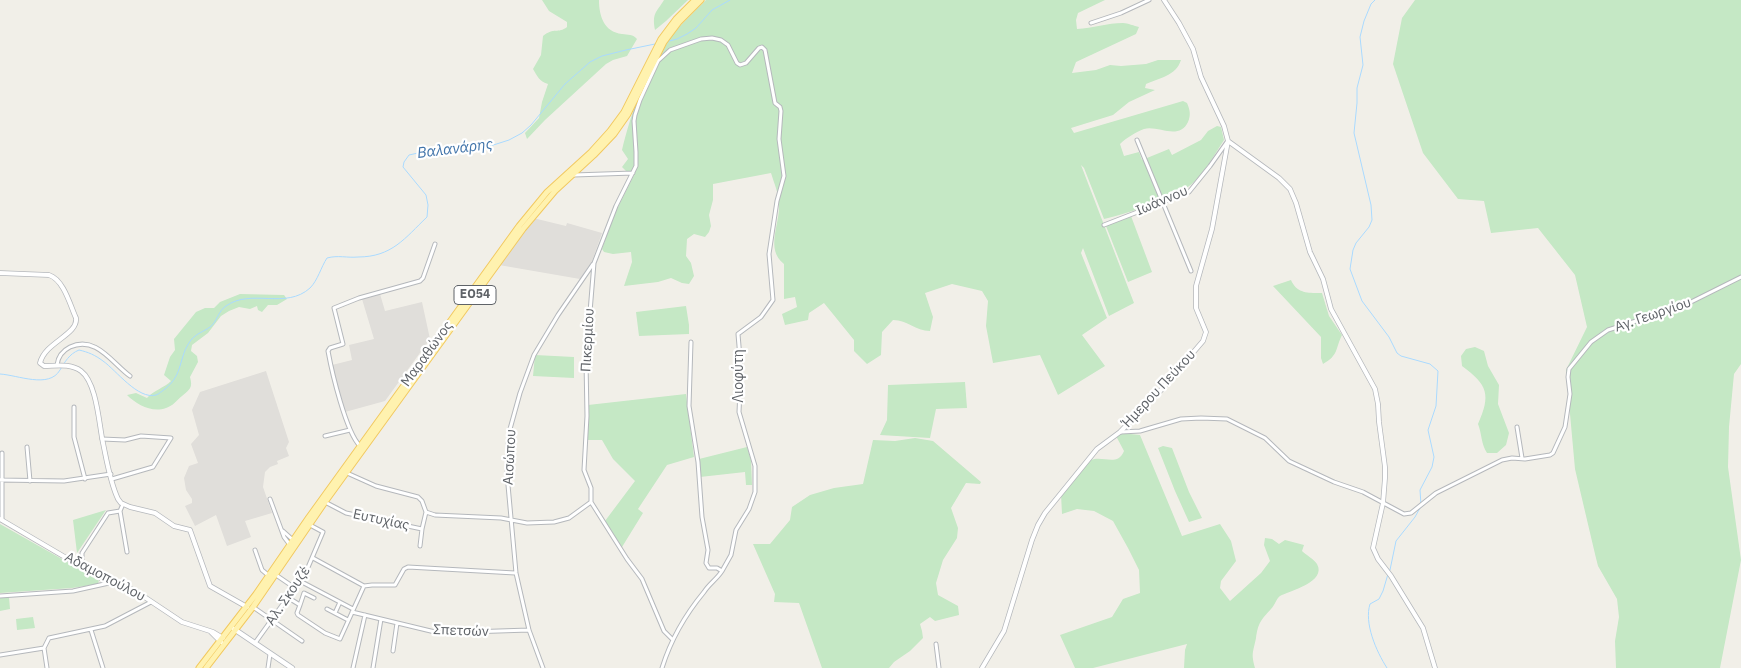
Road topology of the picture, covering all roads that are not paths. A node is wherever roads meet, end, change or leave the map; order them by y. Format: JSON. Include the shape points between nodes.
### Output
{"nodes":[{"id":1,"x":695,"y":0,"type":"edge"},
{"id":2,"x":701,"y":0,"type":"edge"},
{"id":3,"x":1149,"y":0,"type":"edge"},
{"id":4,"x":1164,"y":0,"type":"edge"},
{"id":5,"x":1091,"y":23,"type":"dead end"},
{"id":6,"x":666,"y":34,"type":"junction"},
{"id":7,"x":761,"y":47,"type":"joint"},
{"id":8,"x":656,"y":51,"type":"junction"},
{"id":9,"x":1137,"y":140,"type":"dead end"},
{"id":10,"x":1228,"y":141,"type":"junction"},
{"id":11,"x":633,"y":173,"type":"junction"},
{"id":12,"x":572,"y":175,"type":"junction"},
{"id":13,"x":1163,"y":202,"type":"junction"},
{"id":14,"x":1104,"y":225,"type":"dead end"},
{"id":15,"x":436,"y":244,"type":"dead end"},
{"id":16,"x":594,"y":263,"type":"junction"},
{"id":17,"x":1191,"y":270,"type":"dead end"},
{"id":18,"x":0,"y":273,"type":"edge"},
{"id":19,"x":1741,"y":277,"type":"edge"},
{"id":20,"x":691,"y":342,"type":"dead end"},
{"id":21,"x":57,"y":366,"type":"junction"},
{"id":22,"x":130,"y":376,"type":"dead end"},
{"id":23,"x":74,"y":407,"type":"dead end"},
{"id":24,"x":1517,"y":427,"type":"dead end"},
{"id":25,"x":350,"y":430,"type":"junction"},
{"id":26,"x":1120,"y":432,"type":"junction"},
{"id":27,"x":325,"y":436,"type":"dead end"},
{"id":28,"x":102,"y":439,"type":"junction"},
{"id":29,"x":360,"y":446,"type":"junction"},
{"id":30,"x":27,"y":447,"type":"dead end"},
{"id":31,"x":2,"y":453,"type":"dead end"},
{"id":32,"x":1522,"y":458,"type":"junction"},
{"id":33,"x":347,"y":473,"type":"junction"},
{"id":34,"x":110,"y":474,"type":"junction"},
{"id":35,"x":85,"y":479,"type":"junction"},
{"id":36,"x":2,"y":480,"type":"edge"},
{"id":37,"x":112,"y":480,"type":"junction"},
{"id":38,"x":30,"y":481,"type":"junction"},
{"id":39,"x":270,"y":499,"type":"dead end"},
{"id":40,"x":326,"y":502,"type":"junction"},
{"id":41,"x":591,"y":502,"type":"junction"},
{"id":42,"x":1383,"y":503,"type":"junction"},
{"id":43,"x":124,"y":504,"type":"junction"},
{"id":44,"x":120,"y":511,"type":"junction"},
{"id":45,"x":426,"y":512,"type":"junction"},
{"id":46,"x":1,"y":520,"type":"edge"},
{"id":47,"x":512,"y":521,"type":"junction"},
{"id":48,"x":310,"y":526,"type":"junction"},
{"id":49,"x":422,"y":529,"type":"junction"},
{"id":50,"x":291,"y":542,"type":"junction"},
{"id":51,"x":296,"y":546,"type":"junction"},
{"id":52,"x":420,"y":546,"type":"dead end"},
{"id":53,"x":255,"y":550,"type":"dead end"},
{"id":54,"x":127,"y":552,"type":"dead end"},
{"id":55,"x":313,"y":558,"type":"junction"},
{"id":56,"x":82,"y":566,"type":"junction"},
{"id":57,"x":722,"y":571,"type":"junction"},
{"id":58,"x":516,"y":573,"type":"junction"},
{"id":59,"x":268,"y":575,"type":"junction"},
{"id":60,"x":276,"y":575,"type":"junction"},
{"id":61,"x":300,"y":581,"type":"junction"},
{"id":62,"x":109,"y":583,"type":"junction"},
{"id":63,"x":364,"y":586,"type":"junction"},
{"id":64,"x":295,"y":588,"type":"junction"},
{"id":65,"x":0,"y":596,"type":"edge"},
{"id":66,"x":287,"y":597,"type":"junction"},
{"id":67,"x":314,"y":598,"type":"dead end"},
{"id":68,"x":151,"y":602,"type":"junction"},
{"id":69,"x":340,"y":602,"type":"junction"},
{"id":70,"x":300,"y":605,"type":"junction"},
{"id":71,"x":250,"y":607,"type":"junction"},
{"id":72,"x":327,"y":609,"type":"dead end"},
{"id":73,"x":352,"y":610,"type":"junction"},
{"id":74,"x":335,"y":613,"type":"junction"},
{"id":75,"x":365,"y":615,"type":"junction"},
{"id":76,"x":381,"y":619,"type":"junction"},
{"id":77,"x":272,"y":620,"type":"junction"},
{"id":78,"x":348,"y":620,"type":"junction"},
{"id":79,"x":397,"y":623,"type":"junction"},
{"id":80,"x":231,"y":626,"type":"junction"},
{"id":81,"x":91,"y":630,"type":"junction"},
{"id":82,"x":236,"y":630,"type":"junction"},
{"id":83,"x":529,"y":630,"type":"junction"},
{"id":84,"x":672,"y":639,"type":"junction"},
{"id":85,"x":223,"y":641,"type":"junction"},
{"id":86,"x":302,"y":641,"type":"dead end"},
{"id":87,"x":255,"y":643,"type":"junction"},
{"id":88,"x":936,"y":644,"type":"dead end"},
{"id":89,"x":44,"y":648,"type":"junction"},
{"id":90,"x":393,"y":651,"type":"dead end"},
{"id":91,"x":270,"y":653,"type":"junction"},
{"id":92,"x":0,"y":655,"type":"edge"},
{"id":93,"x":47,"y":668,"type":"edge"},
{"id":94,"x":103,"y":668,"type":"edge"},
{"id":95,"x":199,"y":668,"type":"edge"},
{"id":96,"x":206,"y":668,"type":"edge"},
{"id":97,"x":268,"y":668,"type":"edge"},
{"id":98,"x":292,"y":668,"type":"edge"},
{"id":99,"x":353,"y":668,"type":"edge"},
{"id":100,"x":373,"y":668,"type":"edge"},
{"id":101,"x":543,"y":668,"type":"edge"},
{"id":102,"x":662,"y":668,"type":"edge"},
{"id":103,"x":939,"y":668,"type":"edge"},
{"id":104,"x":982,"y":668,"type":"edge"},
{"id":105,"x":1435,"y":668,"type":"edge"}],
"edges":[{"from":1,"to":6,"type":"main road","name":"Μαραθώνος","number":"ΕΟ54"},
{"from":2,"to":6,"type":"main road","name":"Μαραθώνος","number":"ΕΟ54"},
{"from":3,"to":5,"type":"street"},
{"from":4,"to":10,"type":"street","name":"Ήμερου Πεύκου","via":[[1193,49]]},
{"from":6,"to":8,"type":"main road","name":"Μαραθώνος","number":"ΕΟ54"},
{"from":7,"to":11,"type":"street","name":"Πικερμίου","via":[[740,65],[728,45],[716,38],[701,39],[662,56],[640,100],[634,121],[636,159]]},
{"from":7,"to":57,"type":"street","name":"Λιοφύτη","via":[[775,103],[781,111],[779,139],[784,176],[769,254],[773,300],[761,317],[738,334],[741,370],[739,412],[755,466],[755,492],[736,530],[731,555]]},
{"from":8,"to":12,"type":"main road","name":"Μαραθώνος","number":"ΕΟ54","via":[[622,122],[603,146]]},
{"from":8,"to":29,"type":"main road","name":"Μαραθώνος","number":"ΕΟ54","via":[[616,124],[531,211]]},
{"from":9,"to":13,"type":"street"},
{"from":10,"to":13,"type":"street","name":"Ιωάννου","via":[[1191,190]]},
{"from":10,"to":26,"type":"street","name":"Ήμερου Πεύκου","via":[[1212,229],[1195,292],[1205,337],[1172,379]]},
{"from":10,"to":42,"type":"street","via":[[1286,183],[1293,195],[1331,309],[1375,389],[1385,467]]},
{"from":11,"to":12,"type":"street"},
{"from":11,"to":16,"type":"street","name":"Πικερμίου"},
{"from":12,"to":33,"type":"main road","name":"Μαραθώνος","number":"ΕΟ54","via":[[523,229]]},
{"from":13,"to":14,"type":"street","name":"Ιωάννου"},
{"from":13,"to":17,"type":"street"},
{"from":15,"to":25,"type":"street","via":[[420,281],[335,307],[343,344],[330,348],[328,352]]},
{"from":16,"to":41,"type":"street","name":"Πικερμίου","via":[[586,361],[584,447],[584,470]]},
{"from":16,"to":47,"type":"street","name":"Αισώπου","via":[[554,321],[525,376],[508,445],[507,474]]},
{"from":18,"to":21,"type":"street","via":[[49,275],[59,283],[76,321],[73,330],[53,344],[40,360],[44,366]]},
{"from":19,"to":32,"type":"street","name":"Αγ. Γεωργίου","via":[[1683,306],[1617,326],[1599,335],[1569,369],[1570,394],[1565,427],[1555,450],[1550,455]]},
{"from":20,"to":57,"type":"street","via":[[689,406],[708,550],[706,563],[709,568]]},
{"from":21,"to":22,"type":"street","via":[[59,357],[67,348],[89,346],[105,353]]},
{"from":21,"to":28,"type":"street","via":[[80,370],[89,381]]},
{"from":23,"to":35,"type":"street","via":[[74,437]]},
{"from":24,"to":32,"type":"street"},
{"from":25,"to":27,"type":"street"},
{"from":25,"to":29,"type":"street"},
{"from":26,"to":42,"type":"street","via":[[1140,431],[1181,419],[1227,419],[1265,438],[1289,461]]},
{"from":26,"to":104,"type":"street","name":"Ήμερου Πεύκου","via":[[1096,448],[1041,519],[1004,631]]},
{"from":28,"to":34,"type":"street"},
{"from":28,"to":37,"type":"street","via":[[171,438],[153,467]]},
{"from":29,"to":50,"type":"main road","name":"Μαραθώνος","number":"ΕΟ54"},
{"from":30,"to":38,"type":"street"},
{"from":31,"to":36,"type":"street"},
{"from":32,"to":42,"type":"street","name":"Αγ. Γεωργίου","via":[[1502,460],[1469,476],[1436,493],[1407,515]]},
{"from":33,"to":40,"type":"main road","name":"Μαραθώνος","number":"ΕΟ54"},
{"from":33,"to":45,"type":"street","via":[[376,486],[418,497]]},
{"from":34,"to":35,"type":"street"},
{"from":34,"to":37,"type":"street"},
{"from":35,"to":38,"type":"street"},
{"from":36,"to":38,"type":"street"},
{"from":36,"to":46,"type":"street"},
{"from":37,"to":43,"type":"street","via":[[118,499]]},
{"from":39,"to":50,"type":"street"},
{"from":40,"to":48,"type":"main road","name":"Μαραθώνος","number":"ΕΟ54"},
{"from":40,"to":49,"type":"street","name":"Ευτυχίας","via":[[346,513]]},
{"from":41,"to":47,"type":"street","via":[[564,520]]},
{"from":41,"to":84,"type":"street","name":"Πικερμίου","via":[[642,579],[664,631]]},
{"from":42,"to":105,"type":"street","via":[[1373,548],[1423,628]]},
{"from":43,"to":44,"type":"street"},
{"from":43,"to":71,"type":"street","via":[[153,512],[172,525],[190,530],[210,586]]},
{"from":44,"to":54,"type":"street"},
{"from":44,"to":56,"type":"street","via":[[108,513],[82,553]]},
{"from":45,"to":47,"type":"street"},
{"from":45,"to":49,"type":"street","name":"Ευτυχίας"},
{"from":46,"to":56,"type":"street","name":"Αδαμοπούλου"},
{"from":47,"to":58,"type":"street","name":"Αισώπου"},
{"from":48,"to":51,"type":"main road","name":"Μαραθώνος","number":"ΕΟ54"},
{"from":48,"to":55,"type":"street","name":"Αλ. Σκουζέ","via":[[323,532]]},
{"from":49,"to":52,"type":"street"},
{"from":50,"to":51,"type":"street"},
{"from":50,"to":59,"type":"main road","name":"Μαραθώνος","number":"ΕΟ54"},
{"from":51,"to":60,"type":"main road","name":"Μαραθώνος","number":"ΕΟ54"},
{"from":53,"to":59,"type":"street","via":[[262,570]]},
{"from":55,"to":61,"type":"street","name":"Αλ. Σκουζέ"},
{"from":55,"to":63,"type":"street"},
{"from":56,"to":62,"type":"street","name":"Αδαμοπούλου"},
{"from":57,"to":84,"type":"street","via":[[688,613]]},
{"from":58,"to":63,"type":"street","via":[[408,567],[395,585]]},
{"from":58,"to":83,"type":"street","name":"Αισώπου"},
{"from":59,"to":71,"type":"main road","name":"Μαραθώνος","number":"ΕΟ54"},
{"from":60,"to":64,"type":"street"},
{"from":60,"to":71,"type":"main road","name":"Μαραθώνος","number":"ΕΟ54"},
{"from":61,"to":64,"type":"street","name":"Αλ. Σκουζέ"},
{"from":61,"to":69,"type":"street","name":"Σπετσών"},
{"from":62,"to":65,"type":"street","via":[[73,591]]},
{"from":62,"to":68,"type":"street","name":"Αδαμοπούλου","via":[[134,590]]},
{"from":63,"to":73,"type":"street"},
{"from":64,"to":66,"type":"street","name":"Αλ. Σκουζέ"},
{"from":66,"to":70,"type":"street"},
{"from":66,"to":77,"type":"street","name":"Αλ. Σκουζέ"},
{"from":67,"to":70,"type":"street","via":[[304,593]]},
{"from":68,"to":81,"type":"street","via":[[110,624]]},
{"from":68,"to":85,"type":"street","name":"Αδαμοπούλου","via":[[182,622],[211,632]]},
{"from":69,"to":73,"type":"street","name":"Σπετσών"},
{"from":69,"to":74,"type":"street"},
{"from":70,"to":78,"type":"street","via":[[298,615],[339,639]]},
{"from":71,"to":77,"type":"street"},
{"from":71,"to":80,"type":"main road","name":"Μαραθώνος","number":"ΕΟ54"},
{"from":71,"to":82,"type":"main road","name":"Μαραθώνος","number":"ΕΟ54"},
{"from":72,"to":74,"type":"street"},
{"from":73,"to":75,"type":"street","name":"Σπετσών"},
{"from":73,"to":78,"type":"street"},
{"from":74,"to":78,"type":"street"},
{"from":75,"to":76,"type":"street","name":"Σπετσών"},
{"from":75,"to":99,"type":"street"},
{"from":76,"to":79,"type":"street","name":"Σπετσών"},
{"from":76,"to":100,"type":"street"},
{"from":77,"to":86,"type":"street"},
{"from":77,"to":87,"type":"street","name":"Αλ. Σκουζέ"},
{"from":79,"to":83,"type":"street","name":"Σπετσών","via":[[440,633]]},
{"from":79,"to":90,"type":"street"},
{"from":80,"to":82,"type":"main road"},
{"from":80,"to":85,"type":"main road","name":"Μαραθώνος","number":"ΕΟ54"},
{"from":81,"to":89,"type":"street","via":[[49,638]]},
{"from":81,"to":94,"type":"street"},
{"from":82,"to":85,"type":"main road","name":"Μαραθώνος","number":"ΕΟ54"},
{"from":82,"to":87,"type":"main road"},
{"from":83,"to":101,"type":"street","name":"Αισώπου"},
{"from":84,"to":102,"type":"street"},
{"from":85,"to":95,"type":"main road","name":"Μαραθώνος","number":"ΕΟ54"},
{"from":85,"to":96,"type":"main road","name":"Μαραθώνος","number":"ΕΟ54"},
{"from":87,"to":91,"type":"main road"},
{"from":88,"to":103,"type":"street"},
{"from":89,"to":92,"type":"street"},
{"from":89,"to":93,"type":"street"},
{"from":91,"to":97,"type":"street"},
{"from":91,"to":98,"type":"main road"}]}
